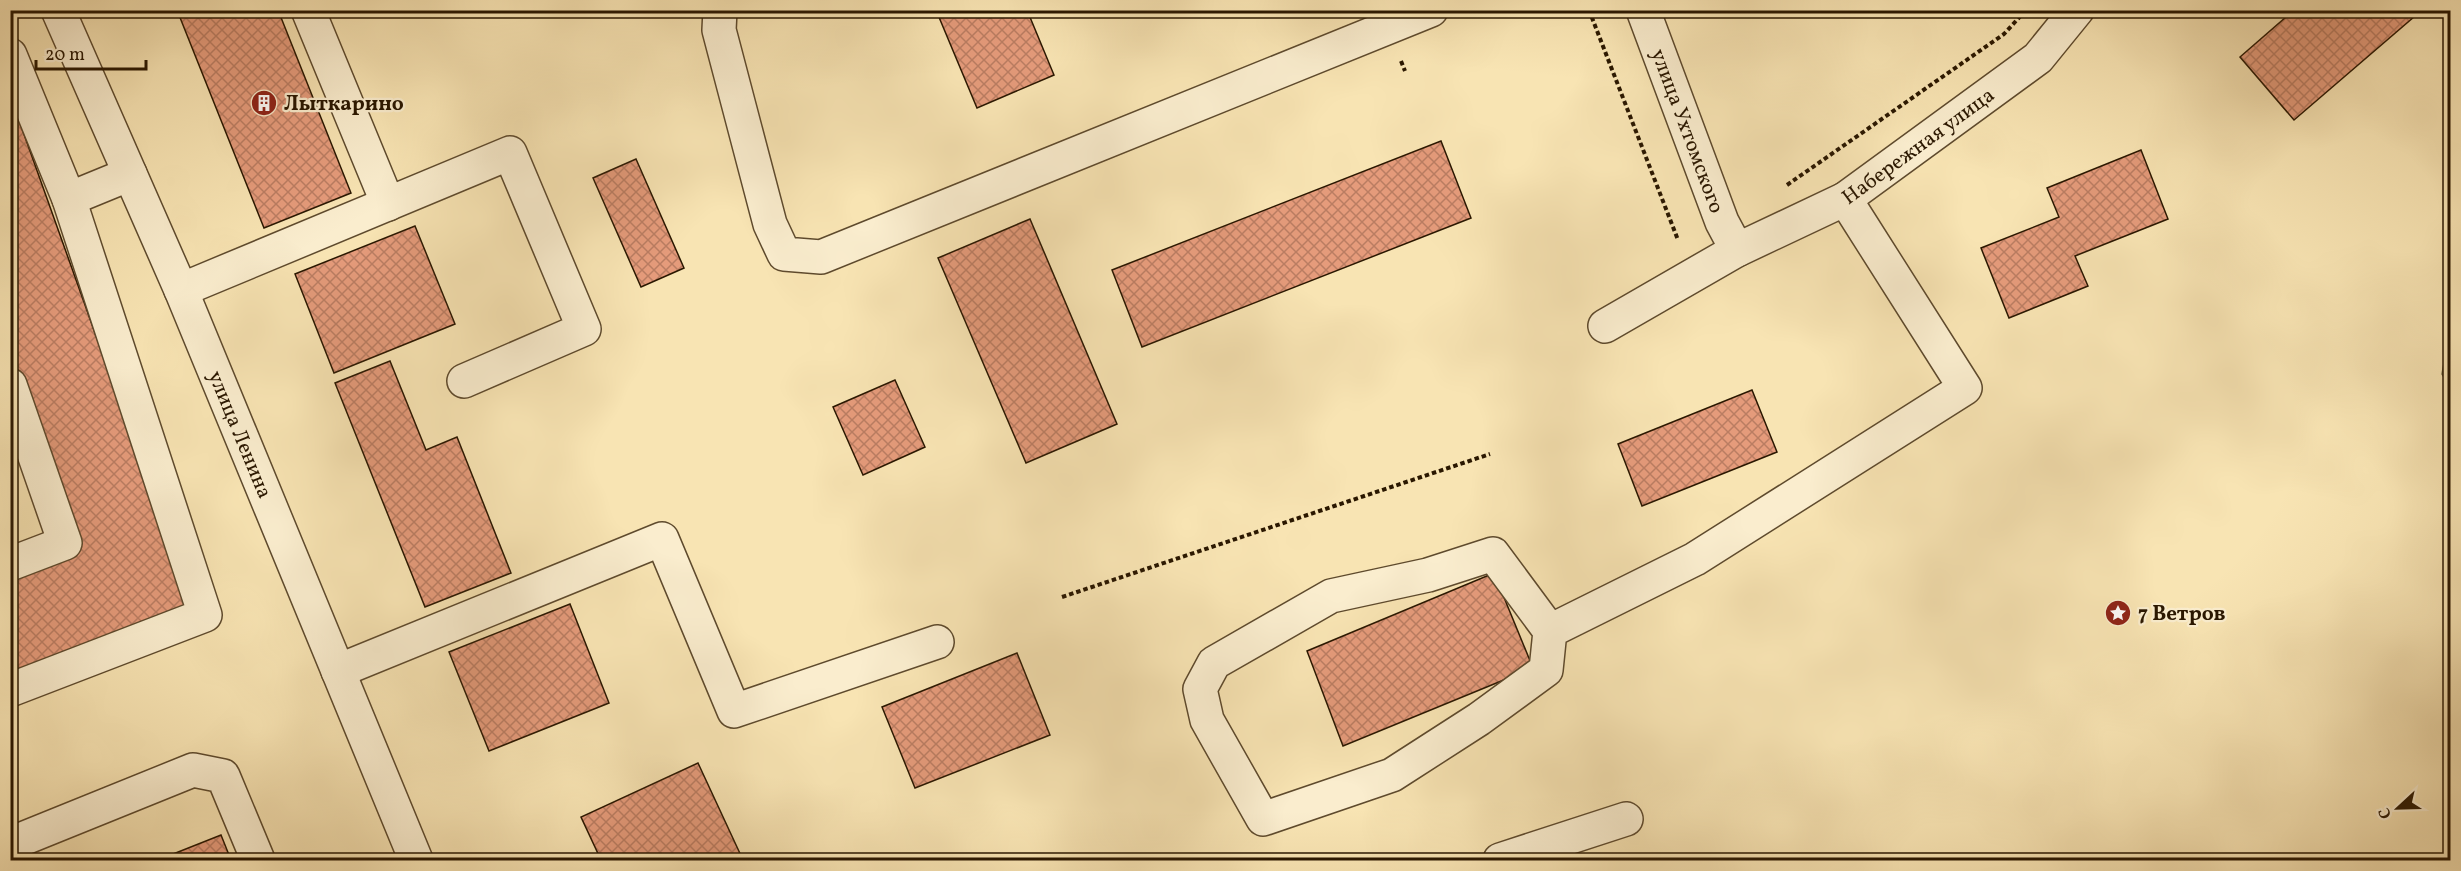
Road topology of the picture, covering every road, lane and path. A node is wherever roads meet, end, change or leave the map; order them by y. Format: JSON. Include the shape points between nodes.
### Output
{"nodes":[{"id":1,"x":58,"y":10,"type":"edge"},
{"id":2,"x":308,"y":10,"type":"edge"},
{"id":3,"x":720,"y":10,"type":"edge"},
{"id":4,"x":1431,"y":10,"type":"edge"},
{"id":5,"x":1589,"y":10,"type":"edge"},
{"id":6,"x":1643,"y":10,"type":"edge"},
{"id":7,"x":2026,"y":10,"type":"edge"},
{"id":8,"x":2077,"y":10,"type":"edge"},
{"id":9,"x":10,"y":55,"type":"edge"},
{"id":10,"x":130,"y":174,"type":"junction"},
{"id":11,"x":1781,"y":189,"type":"dead end"},
{"id":12,"x":1845,"y":199,"type":"junction"},
{"id":13,"x":69,"y":200,"type":"junction"},
{"id":14,"x":388,"y":204,"type":"junction"},
{"id":15,"x":1678,"y":240,"type":"dead end"},
{"id":16,"x":1737,"y":250,"type":"junction"},
{"id":17,"x":181,"y":290,"type":"junction"},
{"id":18,"x":1605,"y":326,"type":"dead end"},
{"id":19,"x":464,"y":381,"type":"dead end"},
{"id":20,"x":10,"y":385,"type":"edge"},
{"id":21,"x":1490,"y":454,"type":"dead end"},
{"id":22,"x":10,"y":564,"type":"edge"},
{"id":23,"x":1062,"y":597,"type":"dead end"},
{"id":24,"x":1551,"y":631,"type":"junction"},
{"id":25,"x":937,"y":642,"type":"dead end"},
{"id":26,"x":338,"y":671,"type":"junction"},
{"id":27,"x":10,"y":690,"type":"edge"},
{"id":28,"x":1626,"y":819,"type":"dead end"},
{"id":29,"x":10,"y":844,"type":"edge"},
{"id":30,"x":258,"y":861,"type":"edge"},
{"id":31,"x":416,"y":861,"type":"edge"},
{"id":32,"x":1500,"y":861,"type":"edge"}],
"edges":[{"from":1,"to":10,"type":"street","name":"улица Ленина"},
{"from":2,"to":14,"type":"street"},
{"from":3,"to":4,"type":"street","via":[[719,30],[770,224],[784,254],[821,257]]},
{"from":5,"to":15,"type":"path"},
{"from":6,"to":16,"type":"street","name":"улица Ухтомского","via":[[1722,222]]},
{"from":7,"to":11,"type":"path","via":[[2004,34]]},
{"from":8,"to":12,"type":"street","name":"Набережная улица","via":[[2038,58]]},
{"from":9,"to":13,"type":"street"},
{"from":10,"to":13,"type":"street"},
{"from":10,"to":17,"type":"street","name":"улица Ленина"},
{"from":12,"to":16,"type":"street","name":"Набережная улица"},
{"from":12,"to":24,"type":"street","via":[[1965,388],[1695,559]]},
{"from":13,"to":27,"type":"street","via":[[205,615]]},
{"from":14,"to":17,"type":"street"},
{"from":14,"to":19,"type":"street","via":[[510,153],[584,329]]},
{"from":16,"to":18,"type":"street","name":"Набережная улица"},
{"from":17,"to":26,"type":"street","name":"улица Ленина"},
{"from":20,"to":22,"type":"street","via":[[65,543]]},
{"from":21,"to":23,"type":"path"},
{"from":24,"to":24,"type":"street","via":[[1546,670],[1470,726],[1392,775],[1263,819],[1207,720],[1200,689],[1214,663],[1331,596],[1428,574],[1493,554]]},
{"from":25,"to":26,"type":"street","via":[[734,711],[662,539]]},
{"from":26,"to":31,"type":"street","name":"улица Ленина"},
{"from":28,"to":32,"type":"street"},
{"from":29,"to":30,"type":"street","via":[[193,770],[223,776]]}]}
